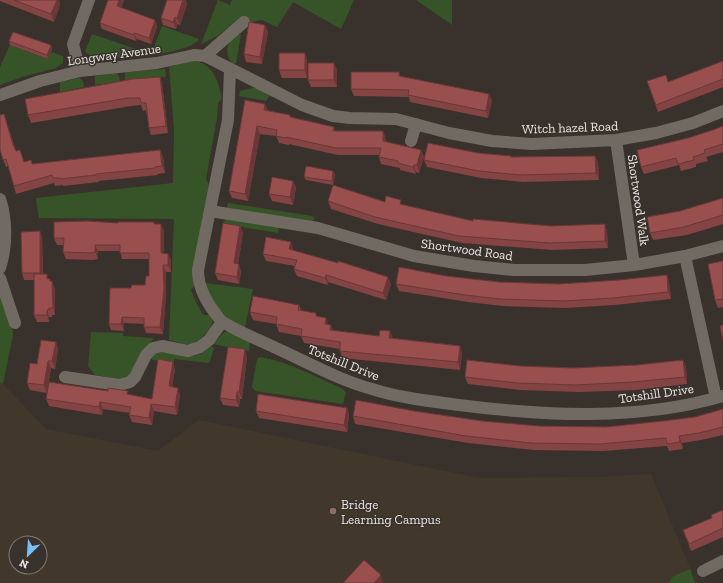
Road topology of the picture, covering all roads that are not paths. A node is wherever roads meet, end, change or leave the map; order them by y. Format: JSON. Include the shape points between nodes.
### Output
{"nodes":[{"id":1,"x":89,"y":0,"type":"edge"},
{"id":2,"x":244,"y":22,"type":"dead end"},
{"id":3,"x":205,"y":56,"type":"junction"},
{"id":4,"x":230,"y":70,"type":"junction"},
{"id":5,"x":80,"y":71,"type":"junction"},
{"id":6,"x":0,"y":95,"type":"edge"},
{"id":7,"x":723,"y":111,"type":"edge"},
{"id":8,"x":416,"y":124,"type":"junction"},
{"id":9,"x":616,"y":140,"type":"junction"},
{"id":10,"x":411,"y":141,"type":"dead end"},
{"id":11,"x":0,"y":199,"type":"edge"},
{"id":12,"x":210,"y":211,"type":"junction"},
{"id":13,"x":723,"y":246,"type":"edge"},
{"id":14,"x":685,"y":256,"type":"junction"},
{"id":15,"x":634,"y":265,"type":"junction"},
{"id":16,"x":0,"y":268,"type":"edge"},
{"id":17,"x":0,"y":278,"type":"edge"},
{"id":18,"x":222,"y":322,"type":"junction"},
{"id":19,"x":15,"y":323,"type":"dead end"},
{"id":20,"x":65,"y":377,"type":"dead end"},
{"id":21,"x":720,"y":397,"type":"edge"},
{"id":22,"x":723,"y":561,"type":"edge"},
{"id":23,"x":703,"y":571,"type":"dead end"}],
"edges":[{"from":1,"to":5,"type":"street","via":[[73,44]]},
{"from":2,"to":3,"type":"street"},
{"from":3,"to":4,"type":"street"},
{"from":3,"to":5,"type":"street","name":"Longway Avenue","via":[[194,55],[157,63]]},
{"from":4,"to":8,"type":"street","name":"Witch hazel Road","via":[[310,109],[333,116],[396,118]]},
{"from":4,"to":12,"type":"street","name":"Totshill Drive","via":[[228,120]]},
{"from":5,"to":6,"type":"street","name":"Longway Avenue"},
{"from":7,"to":9,"type":"street","name":"Witch hazel Road","via":[[693,123]]},
{"from":8,"to":9,"type":"street","name":"Witch hazel Road","via":[[492,141],[532,144]]},
{"from":8,"to":10,"type":"street"},
{"from":9,"to":15,"type":"street","name":"Shortwood Walk"},
{"from":11,"to":16,"type":"street","via":[[6,231],[6,247]]},
{"from":12,"to":15,"type":"street","name":"Shortwood Road","via":[[318,228],[414,256],[474,266],[514,270],[585,270]]},
{"from":12,"to":18,"type":"street","name":"Totshill Drive","via":[[198,277],[206,302]]},
{"from":13,"to":14,"type":"street","name":"Shortwood Road"},
{"from":14,"to":15,"type":"street","name":"Shortwood Road"},
{"from":14,"to":21,"type":"street"},
{"from":17,"to":19,"type":"street"},
{"from":18,"to":20,"type":"street","via":[[209,340],[200,347],[188,351],[162,346],[153,348],[130,382],[119,385]]},
{"from":18,"to":21,"type":"street","name":"Totshill Drive","via":[[348,381],[373,390],[441,403],[516,411],[593,414],[675,407]]},
{"from":22,"to":23,"type":"street"}]}
